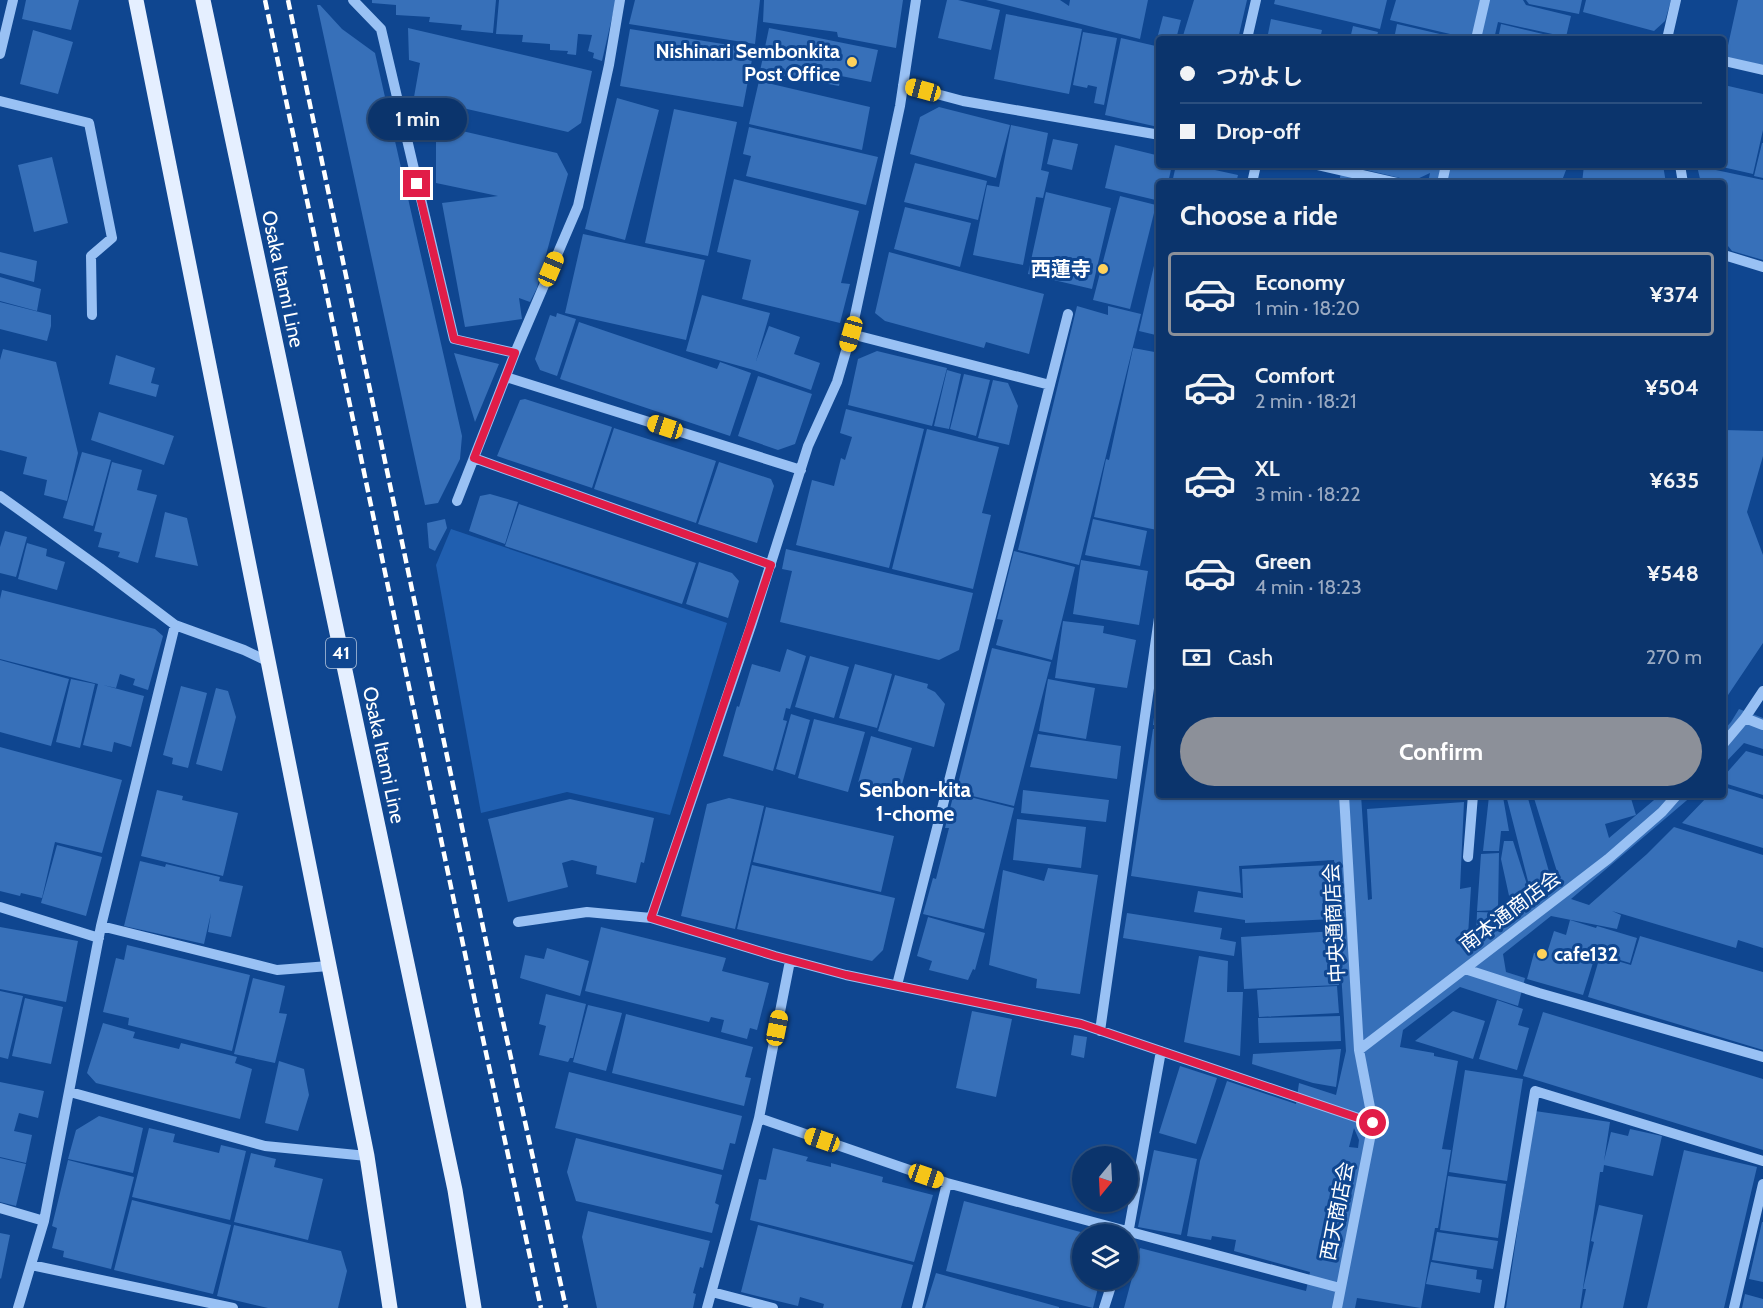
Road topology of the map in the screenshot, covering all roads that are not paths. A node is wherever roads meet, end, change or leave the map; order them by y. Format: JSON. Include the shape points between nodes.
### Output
{"nodes":[{"id":1,"x":12,"y":0,"type":"edge"},
{"id":2,"x":136,"y":0,"type":"edge"},
{"id":3,"x":203,"y":0,"type":"edge"},
{"id":4,"x":353,"y":0,"type":"edge"},
{"id":5,"x":620,"y":0,"type":"edge"},
{"id":6,"x":916,"y":0,"type":"edge"},
{"id":7,"x":1256,"y":0,"type":"edge"},
{"id":8,"x":1485,"y":0,"type":"edge"},
{"id":9,"x":1676,"y":0,"type":"edge"},
{"id":10,"x":1248,"y":36,"type":"edge"},
{"id":11,"x":1477,"y":36,"type":"edge"},
{"id":12,"x":1667,"y":36,"type":"edge"},
{"id":13,"x":0,"y":54,"type":"edge"},
{"id":14,"x":1726,"y":61,"type":"edge"},
{"id":15,"x":1763,"y":70,"type":"edge"},
{"id":16,"x":903,"y":85,"type":"junction"},
{"id":17,"x":0,"y":101,"type":"edge"},
{"id":18,"x":1156,"y":134,"type":"edge"},
{"id":19,"x":1331,"y":168,"type":"edge"},
{"id":20,"x":1384,"y":180,"type":"edge"},
{"id":21,"x":1726,"y":256,"type":"edge"},
{"id":22,"x":1763,"y":267,"type":"edge"},
{"id":23,"x":92,"y":315,"type":"dead end"},
{"id":24,"x":1068,"y":315,"type":"dead end"},
{"id":25,"x":851,"y":334,"type":"junction"},
{"id":26,"x":515,"y":353,"type":"junction"},
{"id":27,"x":506,"y":377,"type":"junction"},
{"id":28,"x":1050,"y":385,"type":"junction"},
{"id":29,"x":474,"y":458,"type":"junction"},
{"id":30,"x":801,"y":470,"type":"junction"},
{"id":31,"x":0,"y":496,"type":"edge"},
{"id":32,"x":457,"y":501,"type":"dead end"},
{"id":33,"x":771,"y":565,"type":"junction"},
{"id":34,"x":175,"y":625,"type":"junction"},
{"id":35,"x":1156,"y":639,"type":"edge"},
{"id":36,"x":269,"y":663,"type":"junction"},
{"id":37,"x":1763,"y":691,"type":"edge"},
{"id":38,"x":1745,"y":718,"type":"junction"},
{"id":39,"x":1763,"y":725,"type":"edge"},
{"id":40,"x":1726,"y":741,"type":"edge"},
{"id":41,"x":1344,"y":798,"type":"edge"},
{"id":42,"x":1473,"y":798,"type":"edge"},
{"id":43,"x":1674,"y":798,"type":"edge"},
{"id":44,"x":1468,"y":857,"type":"dead end"},
{"id":45,"x":0,"y":907,"type":"edge"},
{"id":46,"x":651,"y":918,"type":"junction"},
{"id":47,"x":518,"y":922,"type":"dead end"},
{"id":48,"x":101,"y":926,"type":"junction"},
{"id":49,"x":99,"y":938,"type":"junction"},
{"id":50,"x":790,"y":961,"type":"junction"},
{"id":51,"x":329,"y":966,"type":"junction"},
{"id":52,"x":1465,"y":969,"type":"junction"},
{"id":53,"x":897,"y":985,"type":"junction"},
{"id":54,"x":1100,"y":1031,"type":"junction"},
{"id":55,"x":1359,"y":1050,"type":"junction"},
{"id":56,"x":1161,"y":1051,"type":"junction"},
{"id":57,"x":1763,"y":1057,"type":"edge"},
{"id":58,"x":70,"y":1092,"type":"junction"},
{"id":59,"x":759,"y":1119,"type":"junction"},
{"id":60,"x":1373,"y":1123,"type":"junction"},
{"id":61,"x":367,"y":1156,"type":"junction"},
{"id":62,"x":1763,"y":1161,"type":"edge"},
{"id":63,"x":947,"y":1184,"type":"junction"},
{"id":64,"x":1763,"y":1184,"type":"edge"},
{"id":65,"x":0,"y":1208,"type":"edge"},
{"id":66,"x":44,"y":1221,"type":"junction"},
{"id":67,"x":1095,"y":1224,"type":"edge"},
{"id":68,"x":1130,"y":1224,"type":"edge"},
{"id":69,"x":1138,"y":1236,"type":"edge"},
{"id":70,"x":31,"y":1265,"type":"junction"},
{"id":71,"x":1340,"y":1288,"type":"junction"},
{"id":72,"x":1110,"y":1290,"type":"edge"},
{"id":73,"x":712,"y":1292,"type":"junction"},
{"id":74,"x":18,"y":1308,"type":"edge"},
{"id":75,"x":232,"y":1308,"type":"edge"},
{"id":76,"x":390,"y":1308,"type":"edge"},
{"id":77,"x":474,"y":1308,"type":"edge"},
{"id":78,"x":707,"y":1308,"type":"edge"},
{"id":79,"x":773,"y":1308,"type":"edge"},
{"id":80,"x":917,"y":1308,"type":"edge"},
{"id":81,"x":1104,"y":1308,"type":"edge"},
{"id":82,"x":1337,"y":1308,"type":"edge"},
{"id":83,"x":1499,"y":1308,"type":"edge"},
{"id":84,"x":1734,"y":1308,"type":"edge"}],
"edges":[{"from":1,"to":13,"type":"street"},
{"from":2,"to":36,"type":"main road"},
{"from":3,"to":77,"type":"main road","name":"Osaka Itami Line","number":"41","via":[[456,1190]]},
{"from":4,"to":26,"type":"street","via":[[381,29],[454,339]]},
{"from":5,"to":26,"type":"street","via":[[578,206]]},
{"from":6,"to":16,"type":"street"},
{"from":7,"to":10,"type":"street"},
{"from":8,"to":11,"type":"street"},
{"from":9,"to":12,"type":"street"},
{"from":14,"to":15,"type":"street"},
{"from":16,"to":18,"type":"street","via":[[963,101]]},
{"from":16,"to":25,"type":"street"},
{"from":17,"to":23,"type":"street","via":[[89,123],[112,238],[91,256]]},
{"from":19,"to":20,"type":"street"},
{"from":21,"to":22,"type":"street"},
{"from":24,"to":28,"type":"street"},
{"from":25,"to":28,"type":"street"},
{"from":25,"to":30,"type":"street","via":[[837,382]]},
{"from":26,"to":27,"type":"street"},
{"from":27,"to":29,"type":"street"},
{"from":27,"to":30,"type":"street"},
{"from":28,"to":53,"type":"street"},
{"from":29,"to":32,"type":"street"},
{"from":29,"to":33,"type":"street"},
{"from":30,"to":33,"type":"street"},
{"from":31,"to":34,"type":"street"},
{"from":33,"to":46,"type":"street"},
{"from":34,"to":36,"type":"street"},
{"from":34,"to":48,"type":"street"},
{"from":35,"to":54,"type":"street"},
{"from":36,"to":51,"type":"main road"},
{"from":37,"to":38,"type":"street"},
{"from":38,"to":39,"type":"street"},
{"from":38,"to":40,"type":"street"},
{"from":41,"to":55,"type":"street","name":"中央通商店会"},
{"from":42,"to":44,"type":"street"},
{"from":43,"to":52,"type":"street","name":"南本通商店会","via":[[1608,859]]},
{"from":45,"to":49,"type":"street"},
{"from":46,"to":47,"type":"street","via":[[587,912]]},
{"from":46,"to":50,"type":"street"},
{"from":48,"to":49,"type":"street"},
{"from":48,"to":51,"type":"street","via":[[277,970]]},
{"from":49,"to":58,"type":"street"},
{"from":50,"to":53,"type":"street"},
{"from":50,"to":59,"type":"street"},
{"from":51,"to":61,"type":"main road"},
{"from":52,"to":55,"type":"street","name":"南本通商店会"},
{"from":52,"to":57,"type":"street"},
{"from":53,"to":54,"type":"street"},
{"from":54,"to":56,"type":"street"},
{"from":55,"to":60,"type":"street","name":"西天商店会"},
{"from":56,"to":60,"type":"street"},
{"from":56,"to":68,"type":"street"},
{"from":58,"to":61,"type":"street","via":[[265,1146]]},
{"from":58,"to":66,"type":"street"},
{"from":59,"to":63,"type":"street"},
{"from":59,"to":73,"type":"street"},
{"from":60,"to":71,"type":"street","name":"西天商店会"},
{"from":61,"to":76,"type":"main road"},
{"from":62,"to":83,"type":"street","via":[[1535,1091]]},
{"from":63,"to":67,"type":"street"},
{"from":63,"to":80,"type":"street"},
{"from":64,"to":84,"type":"street"},
{"from":65,"to":66,"type":"street"},
{"from":66,"to":70,"type":"street"},
{"from":69,"to":71,"type":"street"},
{"from":70,"to":74,"type":"street"},
{"from":70,"to":75,"type":"street"},
{"from":71,"to":82,"type":"street","name":"西天商店会"},
{"from":72,"to":81,"type":"street"},
{"from":73,"to":78,"type":"street"},
{"from":73,"to":79,"type":"street"}]}
